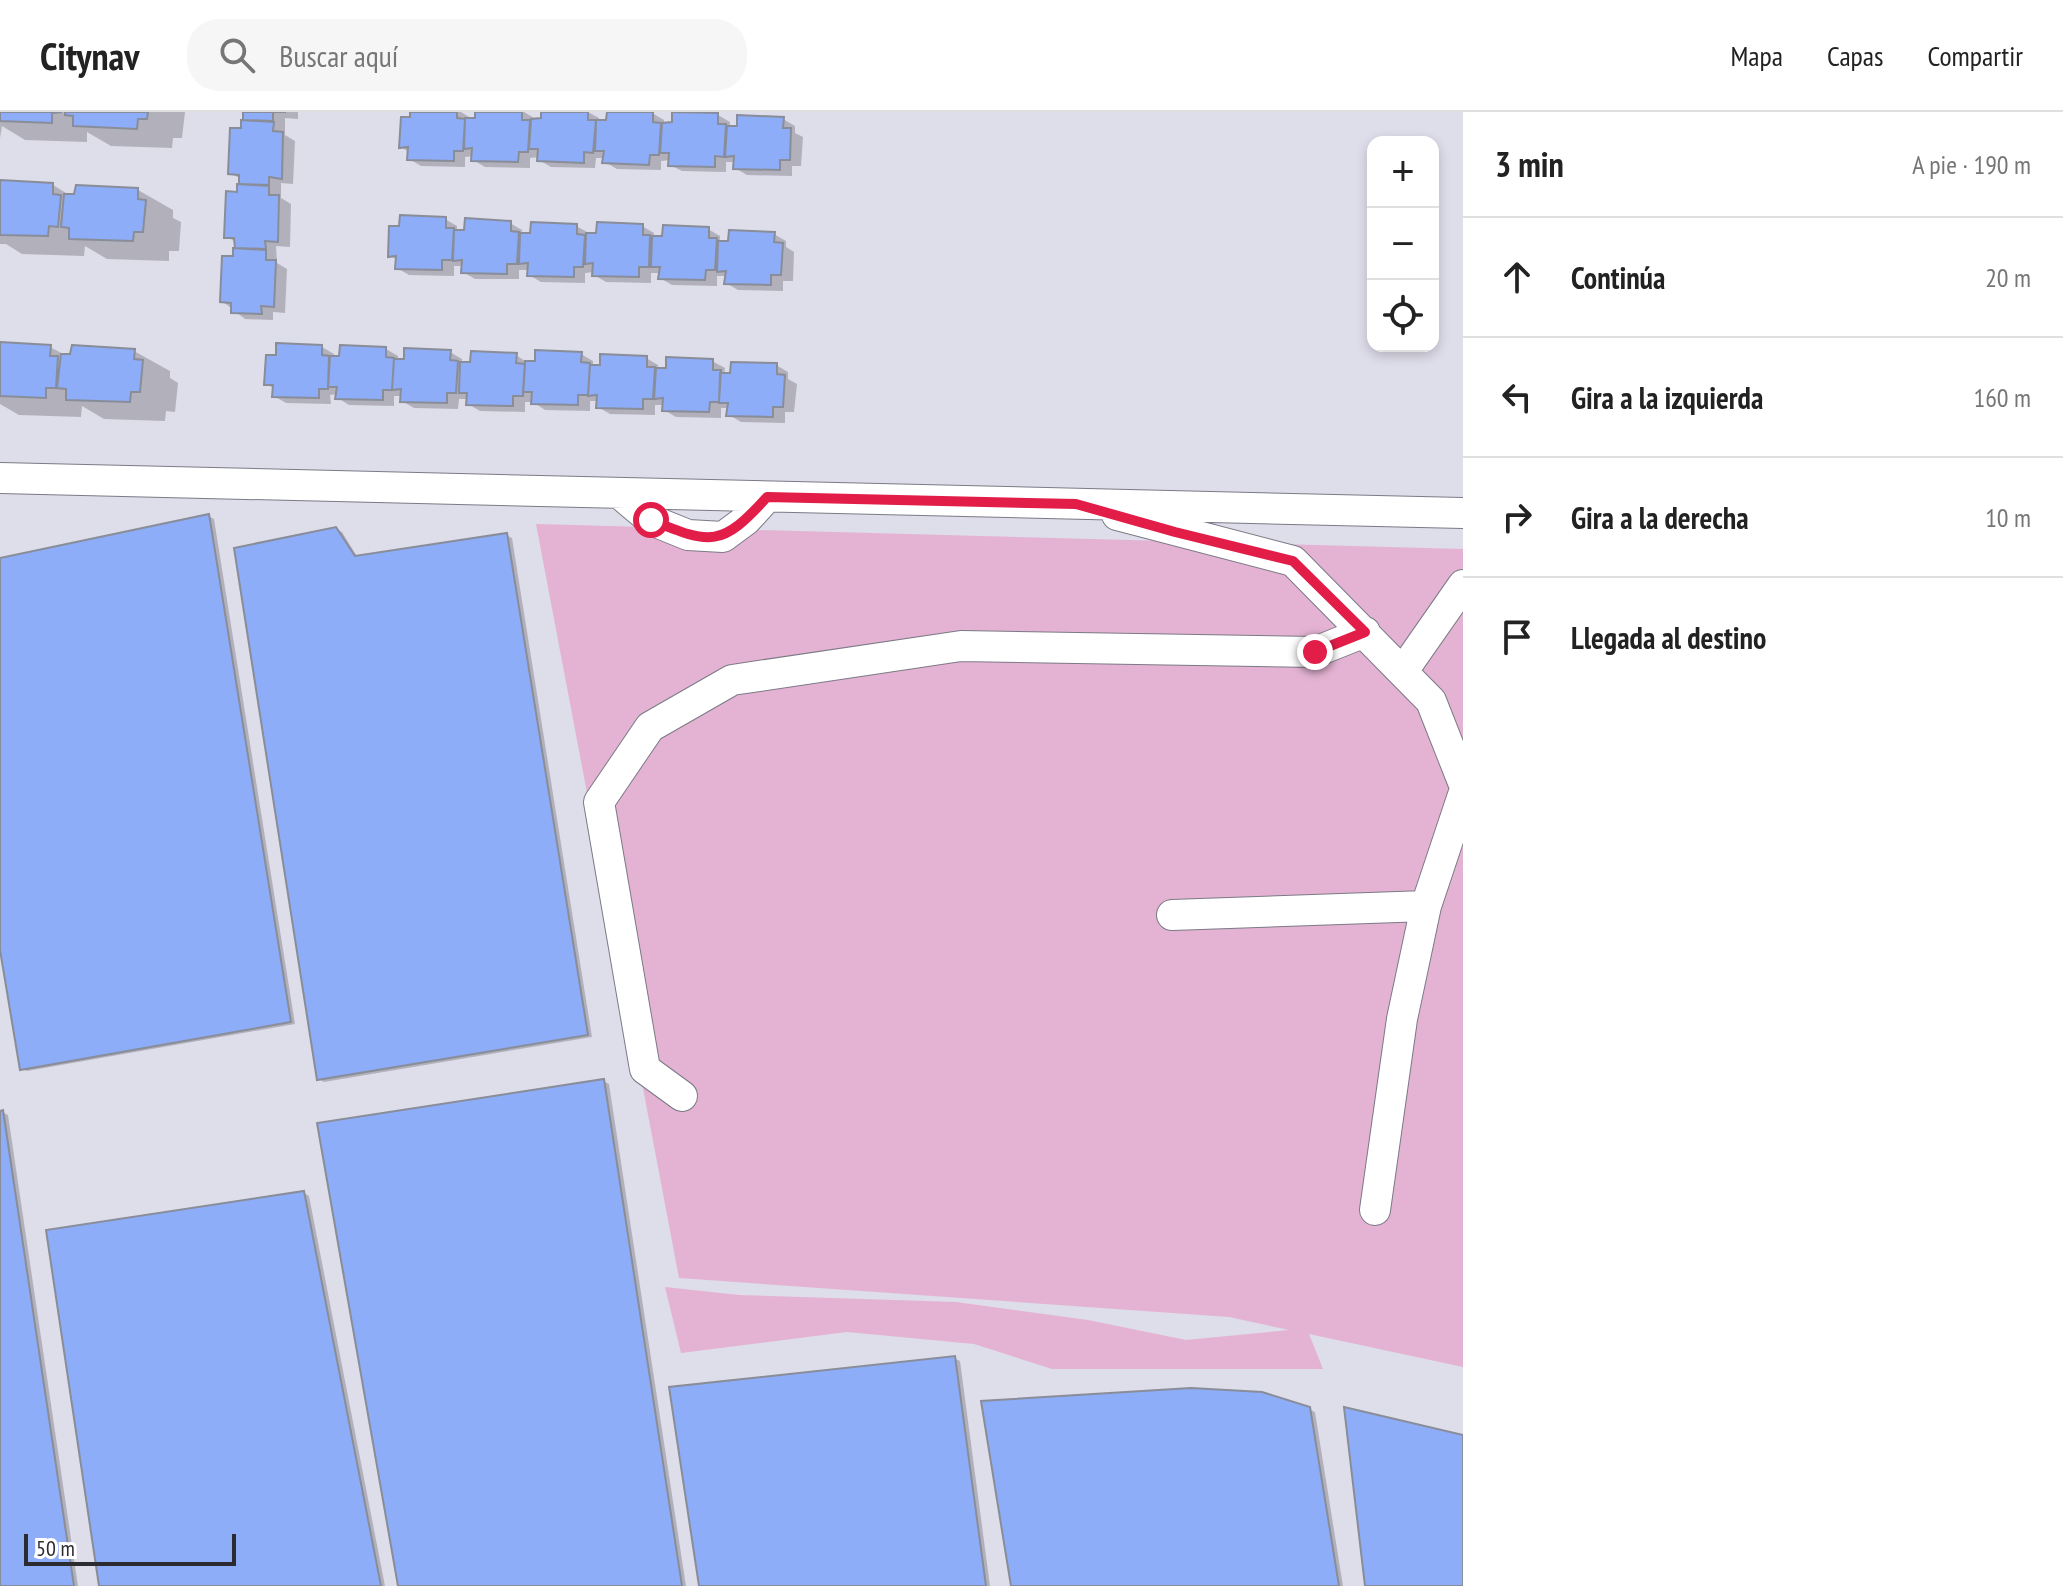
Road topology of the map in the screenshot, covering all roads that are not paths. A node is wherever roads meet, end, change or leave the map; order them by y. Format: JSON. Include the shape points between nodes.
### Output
{"nodes":[{"id":1,"x":0,"y":478,"type":"edge"},
{"id":2,"x":619,"y":493,"type":"junction"},
{"id":3,"x":767,"y":497,"type":"junction"},
{"id":4,"x":1076,"y":504,"type":"junction"},
{"id":5,"x":1463,"y":513,"type":"edge"},
{"id":6,"x":1463,"y":585,"type":"edge"},
{"id":7,"x":1365,"y":632,"type":"junction"},
{"id":8,"x":1403,"y":671,"type":"junction"},
{"id":9,"x":1463,"y":782,"type":"edge"},
{"id":10,"x":1463,"y":795,"type":"edge"},
{"id":11,"x":1426,"y":906,"type":"junction"},
{"id":12,"x":1172,"y":915,"type":"dead end"},
{"id":13,"x":682,"y":1096,"type":"dead end"},
{"id":14,"x":1375,"y":1210,"type":"dead end"}],
"edges":[{"from":1,"to":2,"type":"street"},
{"from":2,"to":3,"type":"street"},
{"from":2,"to":3,"type":"street","via":[[651,520],[688,535],[723,537]]},
{"from":3,"to":4,"type":"street"},
{"from":4,"to":5,"type":"street"},
{"from":4,"to":7,"type":"street","via":[[1293,561]]},
{"from":6,"to":8,"type":"street"},
{"from":7,"to":8,"type":"street"},
{"from":7,"to":13,"type":"street","via":[[1315,652],[961,646],[732,680],[650,727],[599,802],[645,1069]]},
{"from":8,"to":9,"type":"street","via":[[1431,701]]},
{"from":10,"to":11,"type":"street"},
{"from":11,"to":12,"type":"street"},
{"from":11,"to":14,"type":"street","via":[[1402,1019]]}]}
